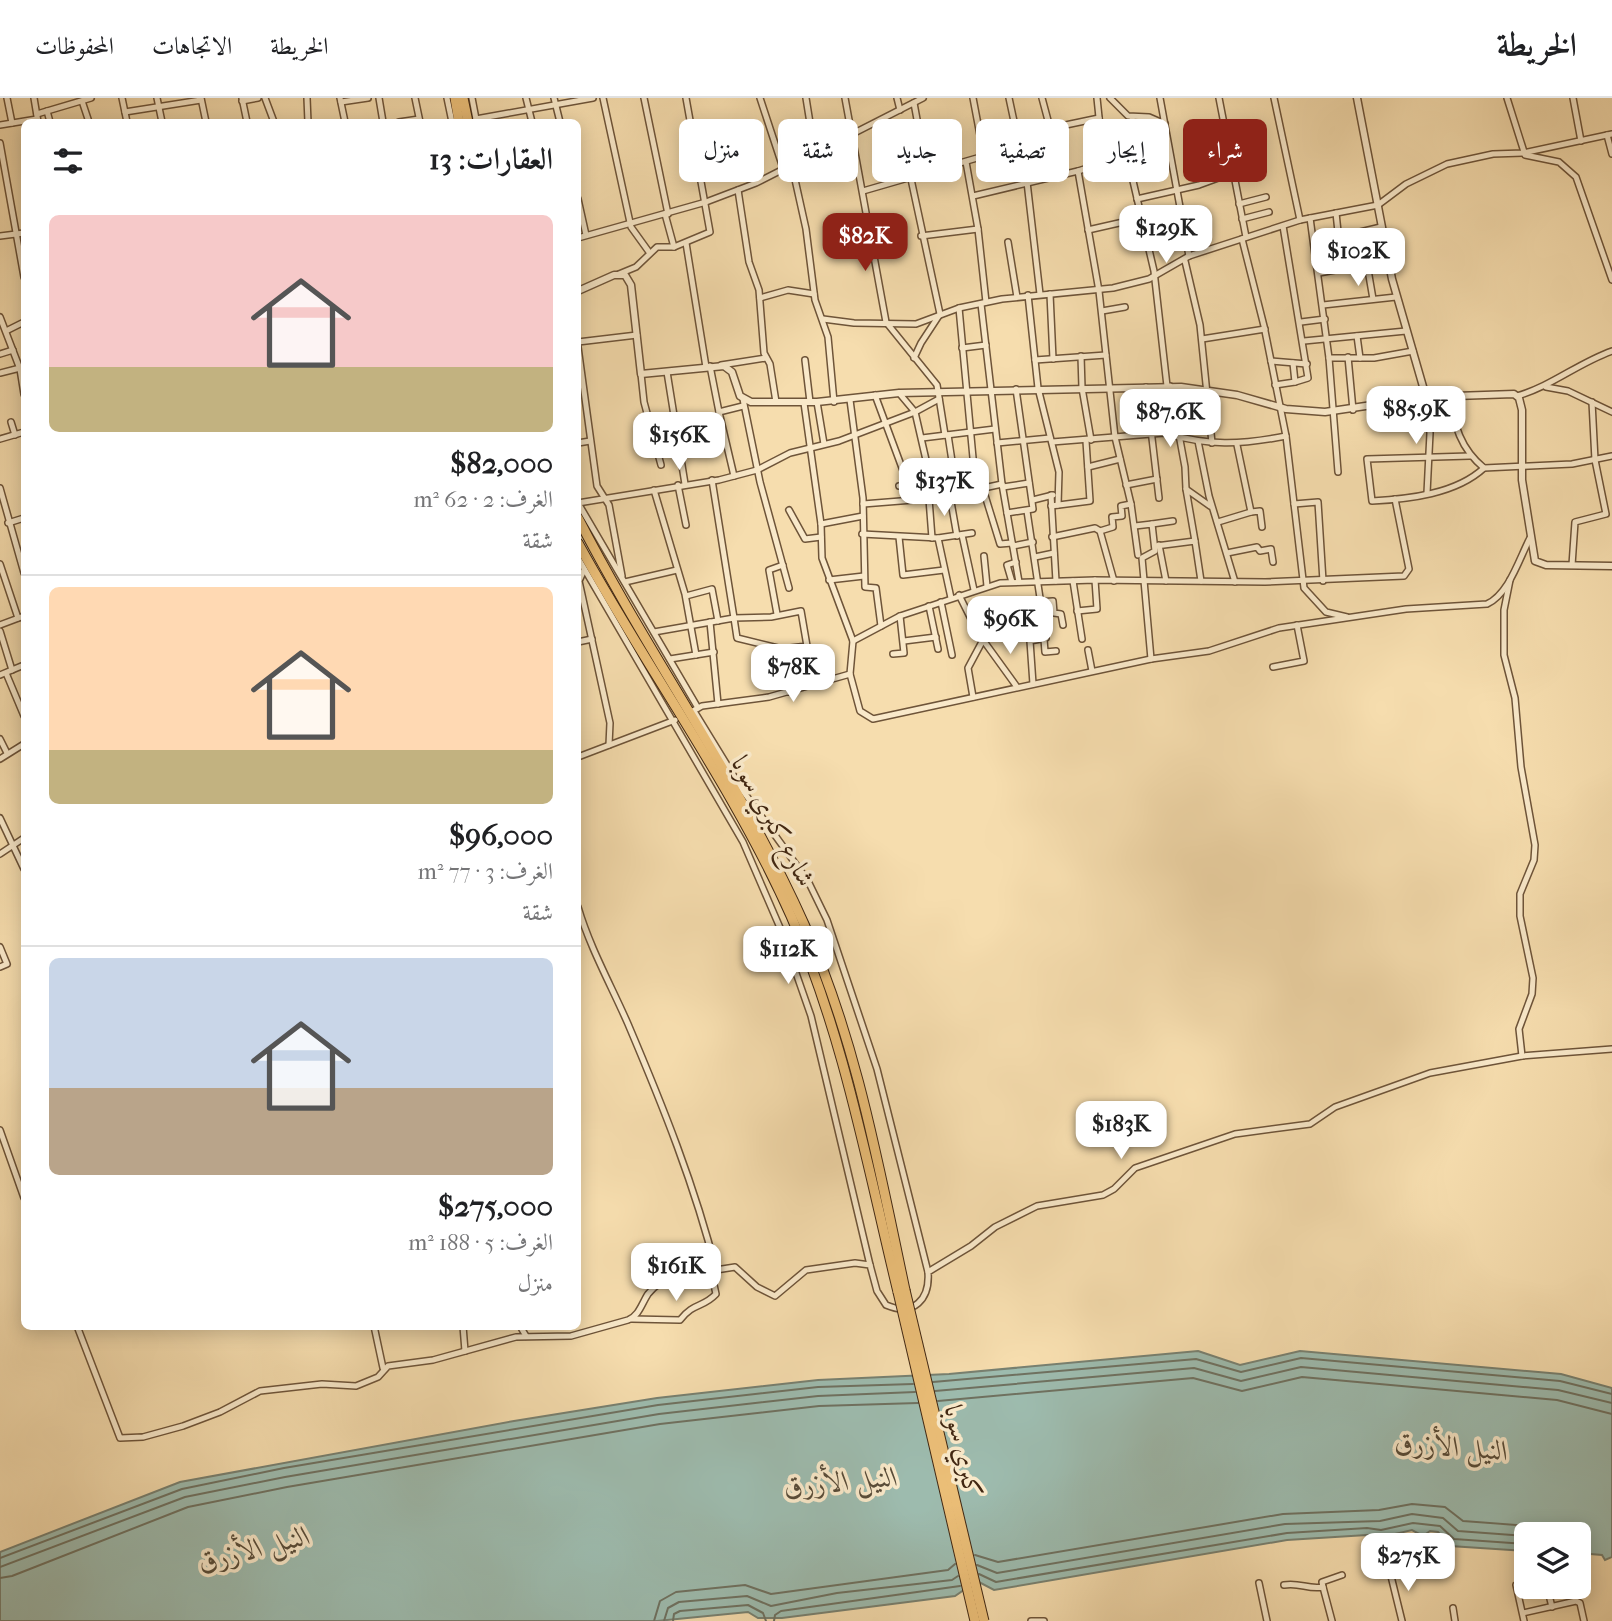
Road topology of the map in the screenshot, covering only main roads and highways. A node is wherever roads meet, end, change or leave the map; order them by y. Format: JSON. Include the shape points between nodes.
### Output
{"nodes":[{"id":1,"x":455,"y":98,"type":"edge"},
{"id":2,"x":463,"y":98,"type":"edge"},
{"id":3,"x":459,"y":119,"type":"edge"},
{"id":4,"x":473,"y":119,"type":"edge"},
{"id":5,"x":581,"y":523,"type":"edge"},
{"id":6,"x":581,"y":548,"type":"edge"},
{"id":7,"x":687,"y":714,"type":"junction"},
{"id":8,"x":901,"y":1291,"type":"junction"},
{"id":9,"x":975,"y":1621,"type":"edge"},
{"id":10,"x":984,"y":1621,"type":"edge"}],
"edges":[{"from":1,"to":3,"type":"highway"},
{"from":2,"to":4,"type":"highway"},
{"from":5,"to":7,"type":"highway","name":"شارع كبري سوبا"},
{"from":6,"to":7,"type":"highway","name":"شارع كبري سوبا"},
{"from":7,"to":8,"type":"highway","name":"شارع كبري سوبا","via":[[775,865],[820,962],[856,1077]]},
{"from":8,"to":9,"type":"highway","name":"كبري سوبا","bridge":true},
{"from":8,"to":10,"type":"highway","name":"كبري سوبا","bridge":true}]}
